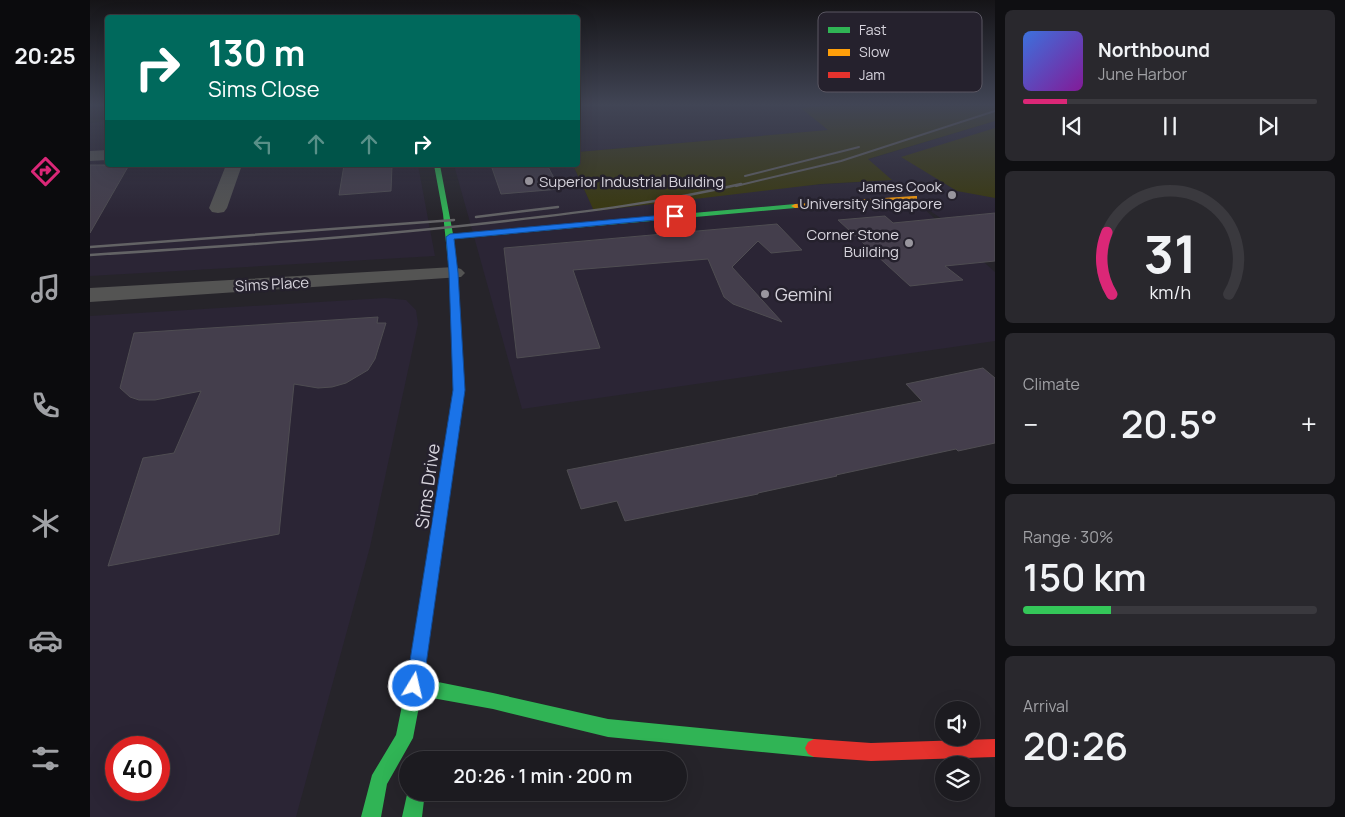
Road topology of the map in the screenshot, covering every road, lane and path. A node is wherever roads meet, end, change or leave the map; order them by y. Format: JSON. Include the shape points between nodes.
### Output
{"nodes":[{"id":1,"x":105,"y":155,"type":"edge"},
{"id":2,"x":90,"y":156,"type":"edge"},
{"id":3,"x":233,"y":167,"type":"edge"},
{"id":4,"x":437,"y":167,"type":"edge"},
{"id":5,"x":914,"y":198,"type":"dead end"},
{"id":6,"x":218,"y":208,"type":"dead end"},
{"id":7,"x":450,"y":237,"type":"junction"},
{"id":8,"x":454,"y":273,"type":"junction"},
{"id":9,"x":90,"y":295,"type":"edge"},
{"id":10,"x":414,"y":686,"type":"junction"},
{"id":11,"x":404,"y":738,"type":"junction"},
{"id":12,"x":995,"y":748,"type":"edge"},
{"id":13,"x":408,"y":751,"type":"edge"},
{"id":14,"x":415,"y":801,"type":"edge"},
{"id":15,"x":371,"y":817,"type":"edge"},
{"id":16,"x":412,"y":817,"type":"edge"}],
"edges":[{"from":1,"to":2,"type":"street"},
{"from":3,"to":6,"type":"street"},
{"from":4,"to":7,"type":"street","name":"Sims Drive"},
{"from":5,"to":7,"type":"street","via":[[717,212]]},
{"from":7,"to":8,"type":"street","name":"Sims Drive"},
{"from":8,"to":9,"type":"street","name":"Sims Place"},
{"from":8,"to":10,"type":"street","name":"Sims Drive","via":[[459,390]]},
{"from":10,"to":11,"type":"street","name":"Sims Drive"},
{"from":10,"to":12,"type":"street","via":[[493,700],[608,728],[739,742],[871,752]]},
{"from":11,"to":13,"type":"street","name":"Sims Drive"},
{"from":11,"to":15,"type":"street","name":"Sims Drive","via":[[378,781]]},
{"from":14,"to":16,"type":"street"}]}
